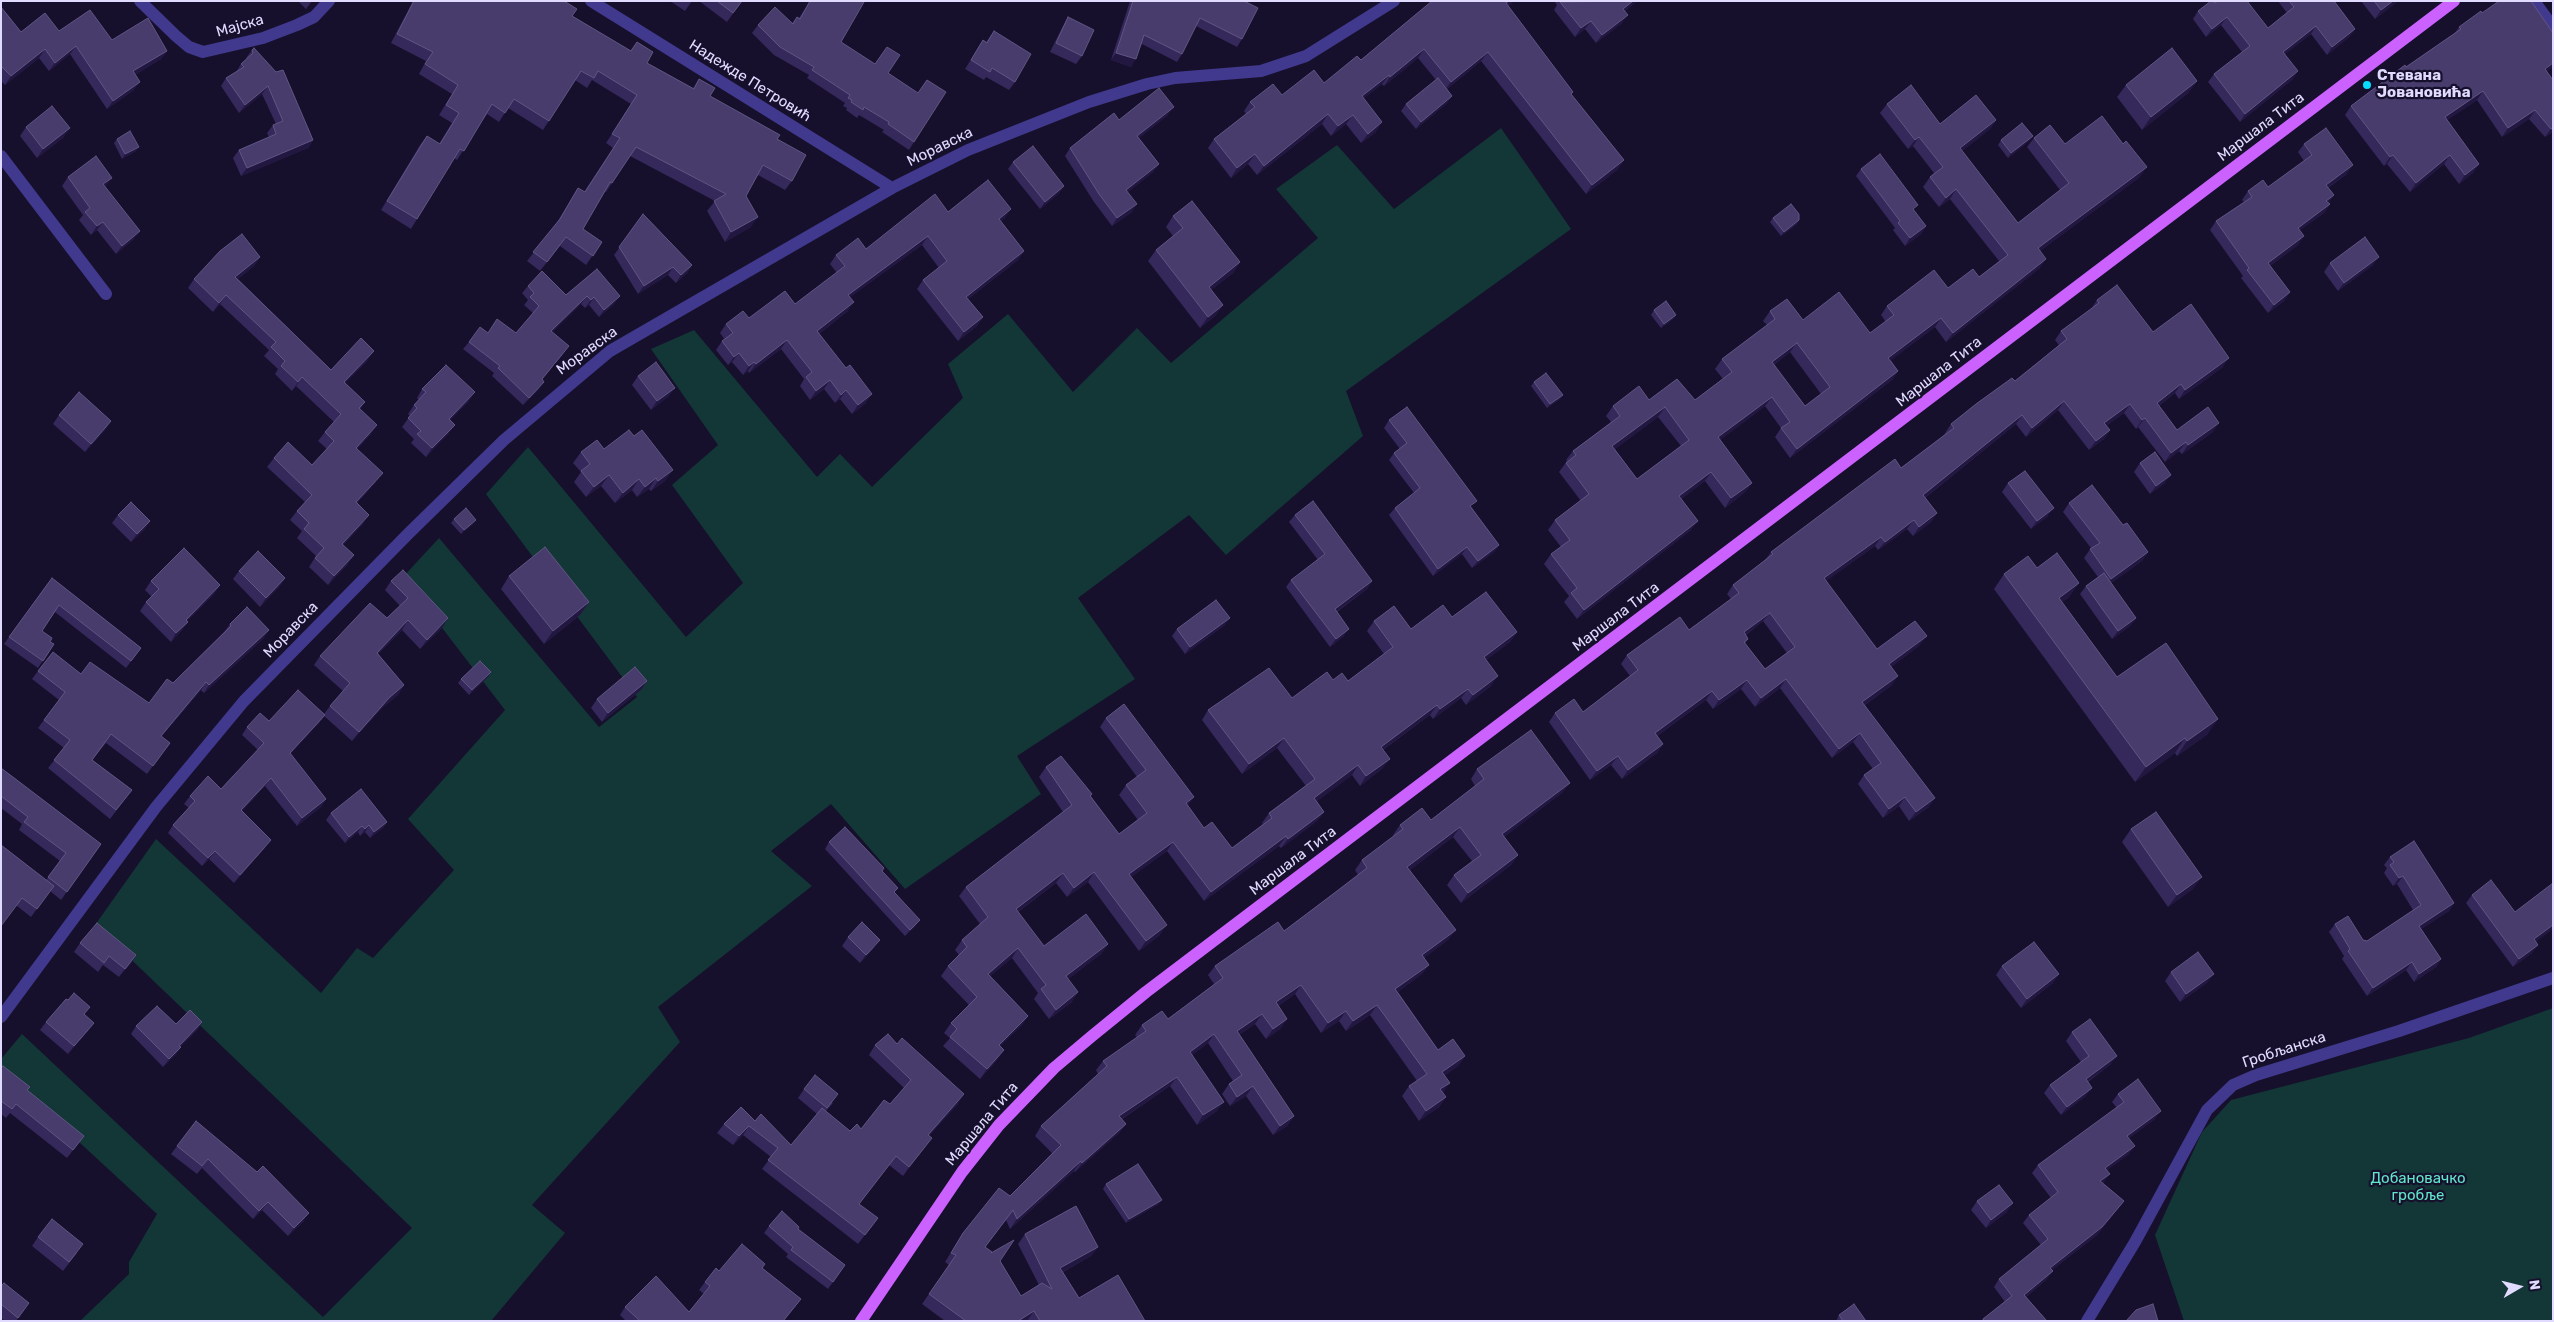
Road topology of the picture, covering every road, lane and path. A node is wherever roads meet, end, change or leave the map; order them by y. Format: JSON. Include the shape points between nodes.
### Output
{"nodes":[{"id":1,"x":140,"y":1,"type":"edge"},
{"id":2,"x":329,"y":1,"type":"edge"},
{"id":3,"x":591,"y":1,"type":"edge"},
{"id":4,"x":1394,"y":1,"type":"edge"},
{"id":5,"x":2454,"y":1,"type":"edge"},
{"id":6,"x":2534,"y":1,"type":"edge"},
{"id":7,"x":2553,"y":27,"type":"edge"},
{"id":8,"x":1,"y":156,"type":"edge"},
{"id":9,"x":892,"y":188,"type":"junction"},
{"id":10,"x":106,"y":294,"type":"dead end"},
{"id":11,"x":2553,"y":978,"type":"edge"},
{"id":12,"x":1,"y":1017,"type":"edge"},
{"id":13,"x":861,"y":1321,"type":"edge"},
{"id":14,"x":2087,"y":1321,"type":"edge"}],
"edges":[{"from":1,"to":2,"type":"street","name":"Мајска","via":[[189,47],[204,52],[297,25],[314,16]]},
{"from":3,"to":9,"type":"street","name":"Надежде Петровић"},
{"from":4,"to":9,"type":"street","name":"Моравска","via":[[1306,56],[1261,71],[1175,78],[1089,102],[968,150]]},
{"from":5,"to":13,"type":"main road","name":"Маршала Тита","via":[[1100,1029],[1054,1068],[999,1125],[962,1172]]},
{"from":6,"to":7,"type":"street"},
{"from":8,"to":10,"type":"street"},
{"from":9,"to":12,"type":"street","name":"Моравска","via":[[610,351],[504,440],[244,701],[156,807]]},
{"from":11,"to":14,"type":"street","name":"Гробљанска","via":[[2233,1085],[2206,1110]]}]}
